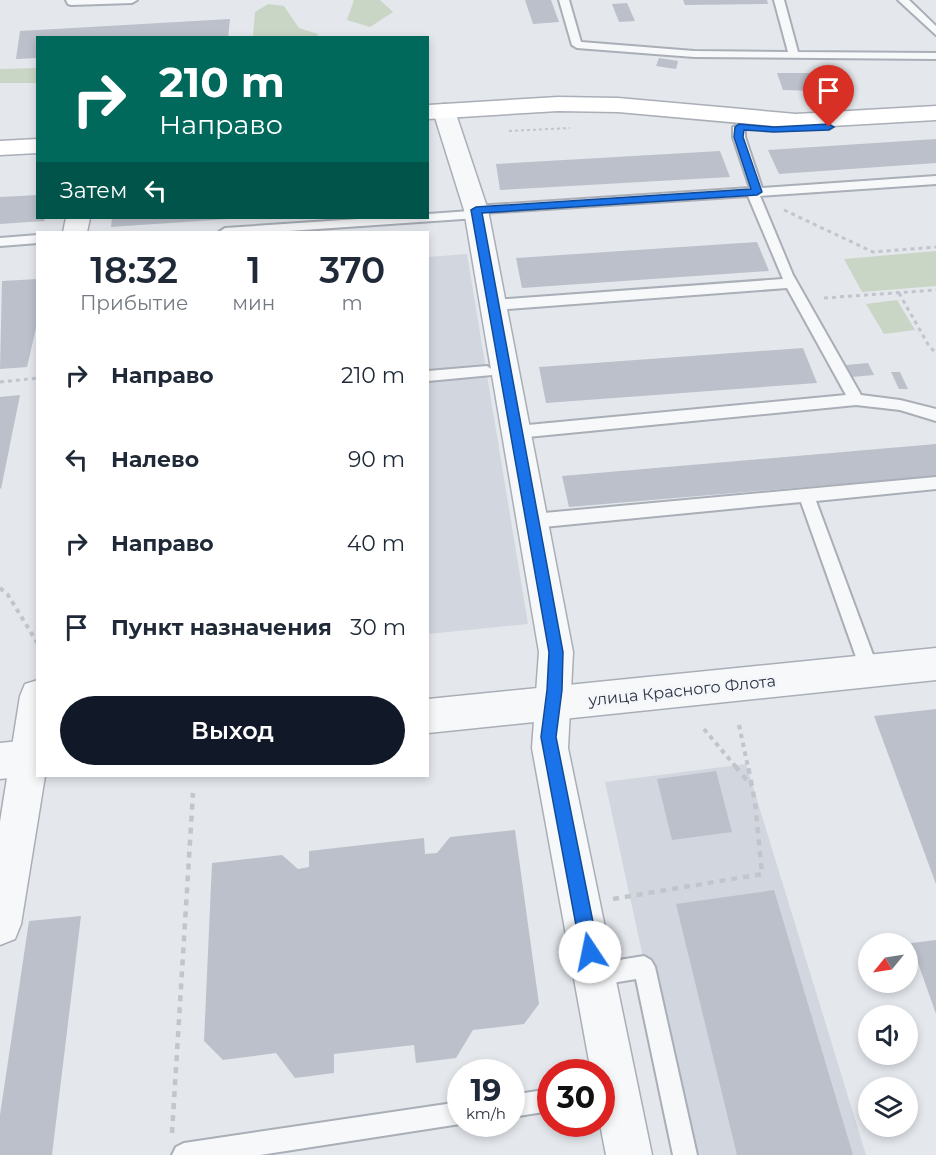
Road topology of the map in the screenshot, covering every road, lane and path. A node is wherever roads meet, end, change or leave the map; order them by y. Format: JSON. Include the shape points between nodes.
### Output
{"nodes":[{"id":1,"x":71,"y":0,"type":"edge"},
{"id":2,"x":132,"y":0,"type":"edge"},
{"id":3,"x":564,"y":0,"type":"edge"},
{"id":4,"x":779,"y":0,"type":"edge"},
{"id":5,"x":903,"y":0,"type":"edge"},
{"id":6,"x":936,"y":32,"type":"edge"},
{"id":7,"x":794,"y":55,"type":"junction"},
{"id":8,"x":936,"y":56,"type":"edge"},
{"id":9,"x":936,"y":113,"type":"edge"},
{"id":10,"x":436,"y":118,"type":"edge"},
{"id":11,"x":936,"y":121,"type":"edge"},
{"id":12,"x":739,"y":127,"type":"junction"},
{"id":13,"x":36,"y":133,"type":"edge"},
{"id":14,"x":0,"y":135,"type":"edge"},
{"id":15,"x":36,"y":146,"type":"edge"},
{"id":16,"x":0,"y":148,"type":"edge"},
{"id":17,"x":936,"y":180,"type":"edge"},
{"id":18,"x":755,"y":194,"type":"junction"},
{"id":19,"x":476,"y":212,"type":"junction"},
{"id":20,"x":429,"y":216,"type":"edge"},
{"id":21,"x":388,"y":219,"type":"edge"},
{"id":22,"x":238,"y":231,"type":"edge"},
{"id":23,"x":36,"y":239,"type":"edge"},
{"id":24,"x":0,"y":242,"type":"edge"},
{"id":25,"x":936,"y":247,"type":"edge"},
{"id":26,"x":789,"y":283,"type":"junction"},
{"id":27,"x":936,"y":290,"type":"edge"},
{"id":28,"x":899,"y":293,"type":"junction"},
{"id":29,"x":802,"y":300,"type":"junction"},
{"id":30,"x":493,"y":305,"type":"junction"},
{"id":31,"x":936,"y":353,"type":"edge"},
{"id":32,"x":487,"y":371,"type":"dead end"},
{"id":33,"x":429,"y":376,"type":"edge"},
{"id":34,"x":36,"y":378,"type":"edge"},
{"id":35,"x":0,"y":382,"type":"edge"},
{"id":36,"x":856,"y":400,"type":"junction"},
{"id":37,"x":936,"y":416,"type":"edge"},
{"id":38,"x":517,"y":432,"type":"junction"},
{"id":39,"x":936,"y":483,"type":"edge"},
{"id":40,"x":806,"y":495,"type":"junction"},
{"id":41,"x":533,"y":520,"type":"junction"},
{"id":42,"x":0,"y":588,"type":"edge"},
{"id":43,"x":36,"y":641,"type":"edge"},
{"id":44,"x":936,"y":664,"type":"edge"},
{"id":45,"x":870,"y":670,"type":"junction"},
{"id":46,"x":554,"y":703,"type":"junction"},
{"id":47,"x":36,"y":704,"type":"edge"},
{"id":48,"x":429,"y":716,"type":"edge"},
{"id":49,"x":740,"y":725,"type":"dead end"},
{"id":50,"x":704,"y":729,"type":"dead end"},
{"id":51,"x":22,"y":758,"type":"edge"},
{"id":52,"x":752,"y":787,"type":"junction"},
{"id":53,"x":193,"y":793,"type":"dead end"},
{"id":54,"x":607,"y":900,"type":"dead end"},
{"id":55,"x":0,"y":924,"type":"edge"},
{"id":56,"x":594,"y":975,"type":"junction"},
{"id":57,"x":605,"y":1059,"type":"edge"},
{"id":58,"x":615,"y":1110,"type":"edge"},
{"id":59,"x":447,"y":1115,"type":"edge"},
{"id":60,"x":178,"y":1149,"type":"edge"},
{"id":61,"x":629,"y":1155,"type":"edge"},
{"id":62,"x":685,"y":1155,"type":"edge"}],
"edges":[{"from":1,"to":2,"type":"lane","via":[[70,3]]},
{"from":3,"to":7,"type":"lane","via":[[577,45],[694,54]]},
{"from":4,"to":7,"type":"lane"},
{"from":5,"to":6,"type":"lane"},
{"from":7,"to":8,"type":"lane"},
{"from":9,"to":10,"type":"main road","via":[[796,121],[618,105],[558,104]]},
{"from":10,"to":12,"type":"main road","via":[[631,117]]},
{"from":10,"to":19,"type":"street"},
{"from":11,"to":12,"type":"main road","via":[[785,129]]},
{"from":12,"to":18,"type":"lane"},
{"from":13,"to":14,"type":"main road"},
{"from":15,"to":16,"type":"main road"},
{"from":17,"to":18,"type":"lane"},
{"from":18,"to":19,"type":"lane"},
{"from":18,"to":25,"type":"path","via":[[873,252]]},
{"from":18,"to":26,"type":"lane","via":[[761,219]]},
{"from":19,"to":20,"type":"lane"},
{"from":19,"to":30,"type":"street"},
{"from":21,"to":22,"type":"lane"},
{"from":23,"to":24,"type":"lane"},
{"from":26,"to":29,"type":"lane"},
{"from":26,"to":30,"type":"lane"},
{"from":27,"to":28,"type":"path"},
{"from":28,"to":29,"type":"path"},
{"from":28,"to":31,"type":"path"},
{"from":29,"to":36,"type":"lane"},
{"from":30,"to":38,"type":"street"},
{"from":32,"to":33,"type":"lane"},
{"from":34,"to":35,"type":"path"},
{"from":36,"to":37,"type":"lane","via":[[900,405]]},
{"from":36,"to":38,"type":"lane"},
{"from":38,"to":41,"type":"street"},
{"from":39,"to":40,"type":"lane"},
{"from":40,"to":41,"type":"lane"},
{"from":40,"to":45,"type":"lane"},
{"from":41,"to":46,"type":"street","via":[[556,652]]},
{"from":42,"to":43,"type":"path"},
{"from":44,"to":45,"type":"street","name":"улица Красного Флота"},
{"from":45,"to":46,"type":"street","name":"улица Красного Флота"},
{"from":46,"to":48,"type":"street","name":"улица Красного Флота"},
{"from":46,"to":56,"type":"street","via":[[550,748]]},
{"from":47,"to":51,"type":"street"},
{"from":49,"to":52,"type":"path"},
{"from":50,"to":52,"type":"path"},
{"from":51,"to":55,"type":"street"},
{"from":52,"to":54,"type":"path","via":[[762,874]]},
{"from":53,"to":60,"type":"path"},
{"from":56,"to":57,"type":"street"},
{"from":56,"to":62,"type":"lane","via":[[644,968]]},
{"from":58,"to":61,"type":"street"},
{"from":59,"to":60,"type":"lane"}]}
